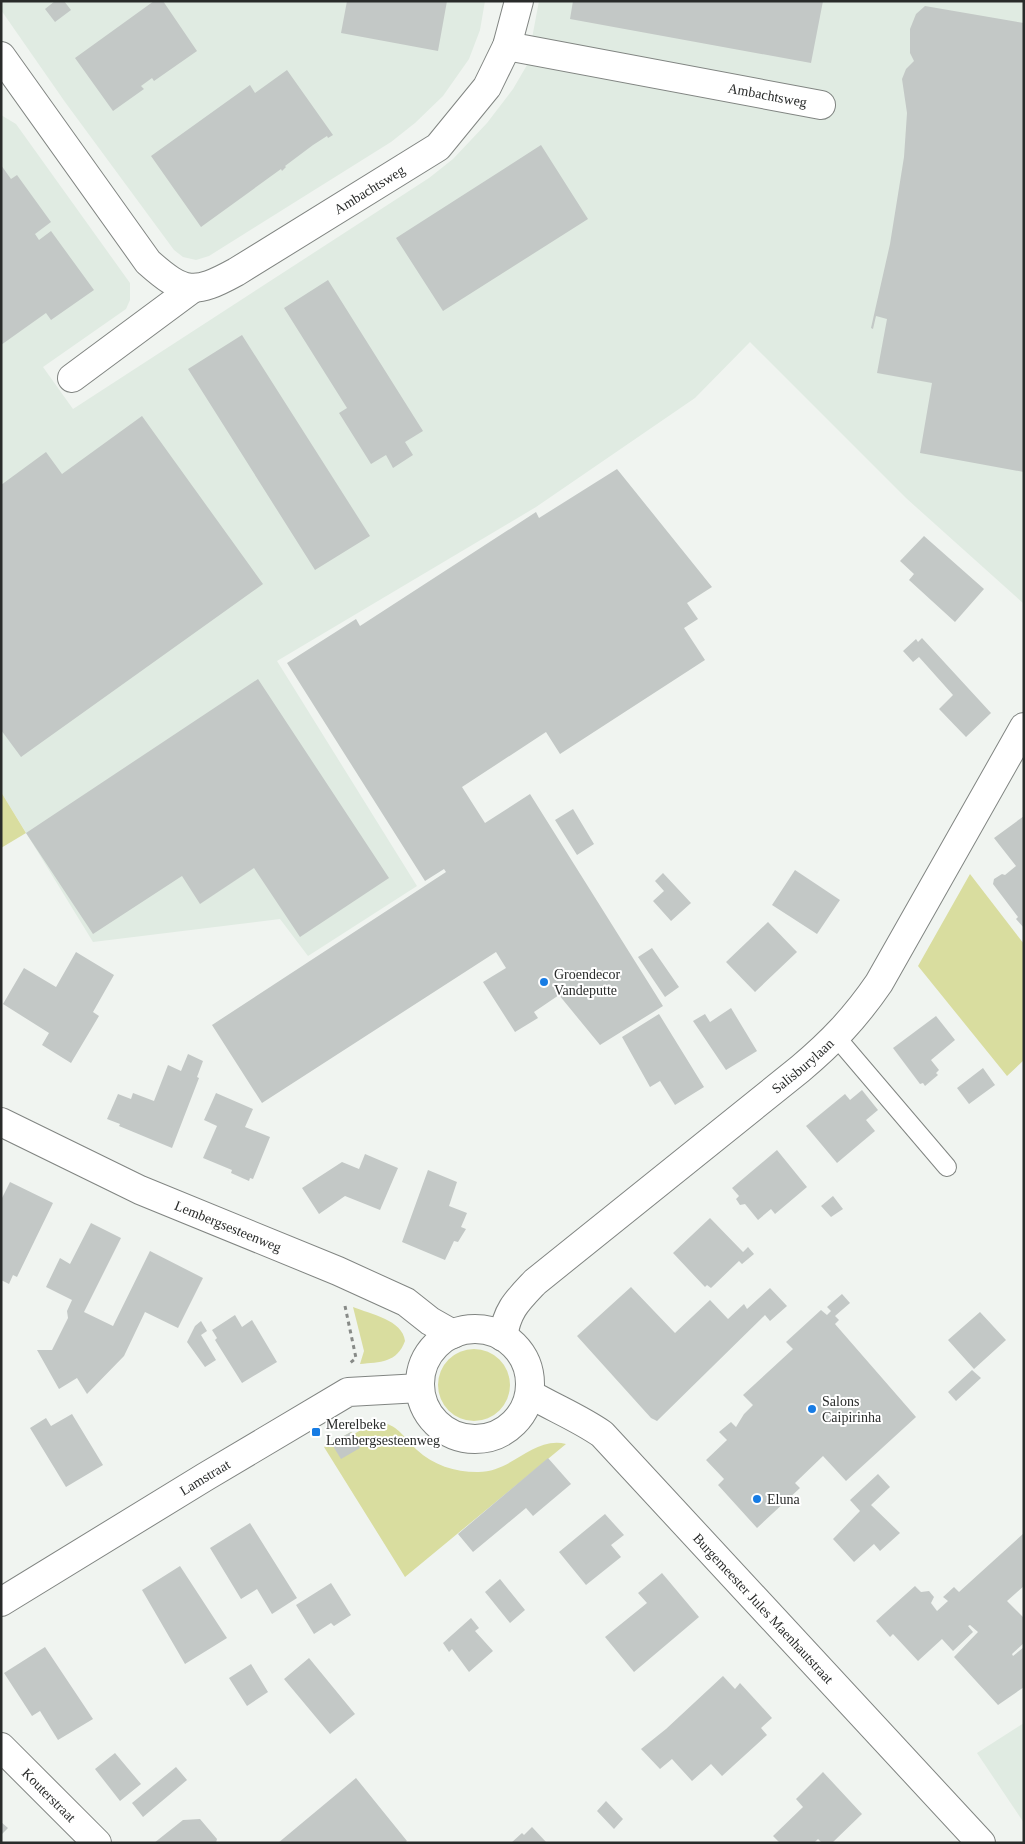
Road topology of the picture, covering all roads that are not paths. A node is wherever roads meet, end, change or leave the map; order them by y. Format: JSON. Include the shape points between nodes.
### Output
{"nodes":[{"id":1,"x":518,"y":1,"type":"edge"},
{"id":2,"x":506,"y":46,"type":"junction"},
{"id":3,"x":2,"y":58,"type":"edge"},
{"id":4,"x":821,"y":105,"type":"dead end"},
{"id":5,"x":192,"y":289,"type":"junction"},
{"id":6,"x":72,"y":378,"type":"dead end"},
{"id":7,"x":1024,"y":727,"type":"edge"},
{"id":8,"x":836,"y":1038,"type":"junction"},
{"id":9,"x":1,"y":1122,"type":"edge"},
{"id":10,"x":947,"y":1167,"type":"dead end"},
{"id":11,"x":453,"y":1334,"type":"junction"},
{"id":12,"x":503,"y":1337,"type":"junction"},
{"id":13,"x":420,"y":1388,"type":"junction"},
{"id":14,"x":530,"y":1394,"type":"junction"},
{"id":15,"x":1,"y":1602,"type":"edge"},
{"id":16,"x":1,"y":1747,"type":"edge"},
{"id":17,"x":97,"y":1843,"type":"edge"},
{"id":18,"x":981,"y":1843,"type":"edge"}],
"edges":[{"from":1,"to":2,"type":"street","name":"Ambachtsweg"},
{"from":2,"to":4,"type":"street","name":"Ambachtsweg"},
{"from":2,"to":5,"type":"street","name":"Ambachtsweg","via":[[487,87],[438,147],[236,272],[210,287]]},
{"from":3,"to":5,"type":"street","via":[[148,262],[168,279]]},
{"from":5,"to":6,"type":"street","name":"Ambachtsweg"},
{"from":7,"to":8,"type":"street","name":"Salisburylaan","via":[[879,983]]},
{"from":8,"to":10,"type":"lane"},
{"from":8,"to":12,"type":"street","name":"Salisburylaan","via":[[535,1282],[506,1317]]},
{"from":9,"to":11,"type":"street","name":"Lembergsesteenweg","via":[[140,1190],[406,1302]]},
{"from":11,"to":12,"type":"street","via":[[487,1330]]},
{"from":11,"to":13,"type":"street","via":[[431,1353],[424,1366]]},
{"from":12,"to":14,"type":"street","via":[[516,1347],[525,1361],[530,1377]]},
{"from":13,"to":14,"type":"street","via":[[424,1405],[433,1420],[447,1432],[481,1439],[498,1434],[513,1424],[524,1410]]},
{"from":13,"to":15,"type":"street","name":"Lamstraat","via":[[348,1392]]},
{"from":14,"to":18,"type":"street","name":"Burgemeester Jules Maenhautstraat","via":[[582,1419],[602,1434]]},
{"from":16,"to":17,"type":"street","name":"Kouterstraat"}]}
